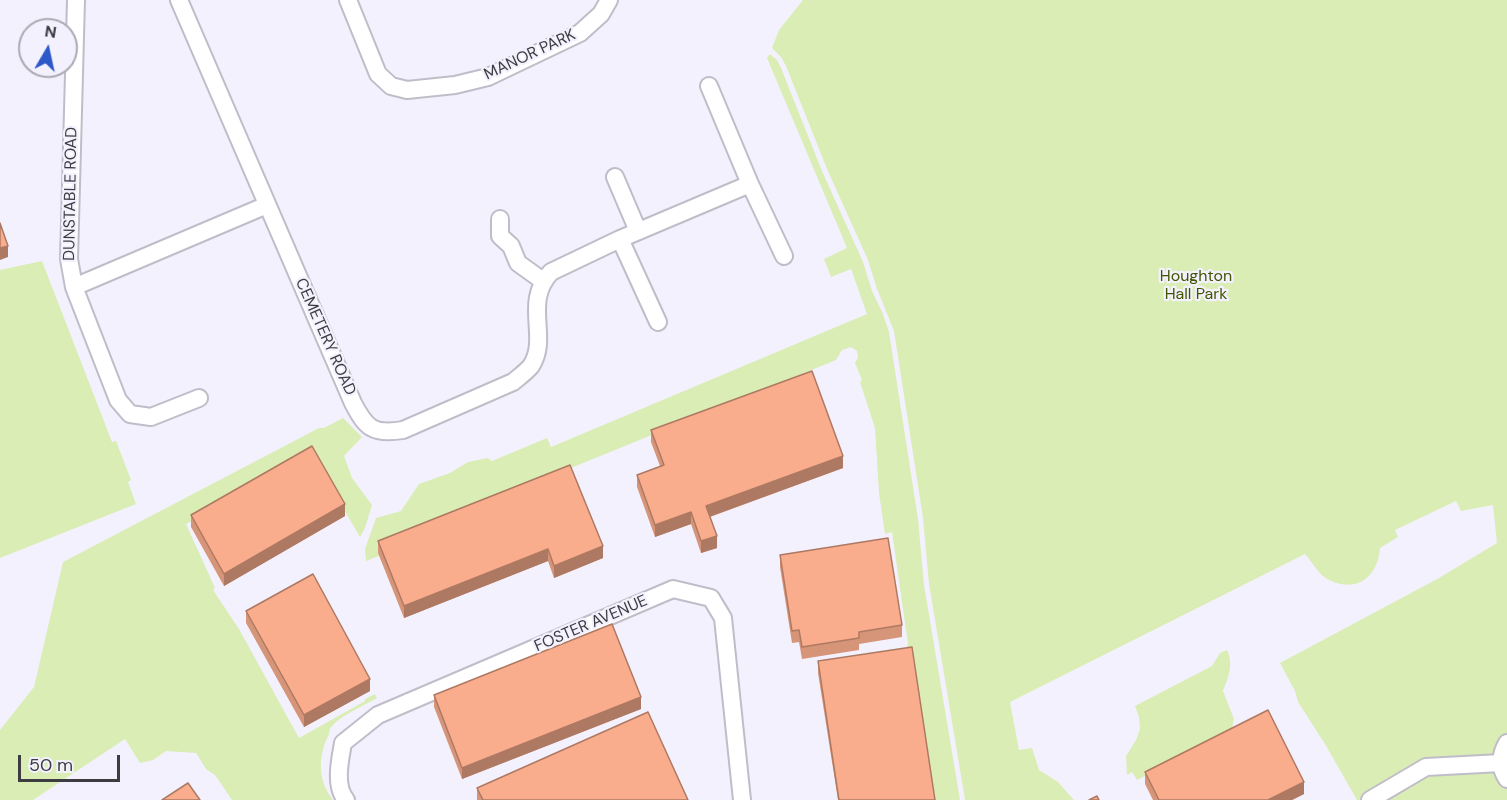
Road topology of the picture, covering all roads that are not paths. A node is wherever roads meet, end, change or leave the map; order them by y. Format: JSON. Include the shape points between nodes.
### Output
{"nodes":[{"id":1,"x":76,"y":0,"type":"edge"},
{"id":2,"x":178,"y":0,"type":"edge"},
{"id":3,"x":348,"y":0,"type":"edge"},
{"id":4,"x":609,"y":0,"type":"edge"},
{"id":5,"x":709,"y":86,"type":"dead end"},
{"id":6,"x":615,"y":177,"type":"dead end"},
{"id":7,"x":750,"y":184,"type":"junction"},
{"id":8,"x":267,"y":205,"type":"junction"},
{"id":9,"x":500,"y":219,"type":"dead end"},
{"id":10,"x":638,"y":231,"type":"junction"},
{"id":11,"x":620,"y":239,"type":"junction"},
{"id":12,"x":784,"y":256,"type":"dead end"},
{"id":13,"x":543,"y":281,"type":"junction"},
{"id":14,"x":74,"y":287,"type":"junction"},
{"id":15,"x":658,"y":322,"type":"dead end"},
{"id":16,"x":200,"y":398,"type":"dead end"},
{"id":17,"x":1507,"y":742,"type":"edge"},
{"id":18,"x":1501,"y":763,"type":"junction"},
{"id":19,"x":1507,"y":779,"type":"edge"},
{"id":20,"x":346,"y":800,"type":"edge"},
{"id":21,"x":742,"y":800,"type":"edge"},
{"id":22,"x":1370,"y":800,"type":"edge"}],
"edges":[{"from":1,"to":14,"type":"street","name":"DUNSTABLE ROAD","via":[[69,259]]},
{"from":2,"to":8,"type":"street","name":"CEMETERY ROAD"},
{"from":3,"to":4,"type":"street","name":"MANOR PARK","via":[[378,74],[391,86],[407,90],[455,85],[488,76],[580,33],[601,14]]},
{"from":5,"to":7,"type":"street"},
{"from":6,"to":10,"type":"street"},
{"from":7,"to":10,"type":"street"},
{"from":7,"to":12,"type":"street"},
{"from":8,"to":13,"type":"street","name":"CEMETERY ROAD","via":[[353,403],[364,423],[379,431],[404,430],[513,382],[524,373],[537,349],[536,312]]},
{"from":8,"to":14,"type":"street","name":"DUNSTABLE ROAD"},
{"from":9,"to":13,"type":"street","via":[[500,236],[512,246],[518,263]]},
{"from":10,"to":11,"type":"street"},
{"from":11,"to":13,"type":"street","via":[[562,265]]},
{"from":11,"to":15,"type":"street"},
{"from":14,"to":16,"type":"street","via":[[118,400],[130,414],[151,417]]},
{"from":17,"to":18,"type":"street"},
{"from":18,"to":19,"type":"street"},
{"from":18,"to":22,"type":"street","via":[[1426,767]]},
{"from":20,"to":21,"type":"street","name":"FOSTER AVENUE","via":[[341,795],[339,770],[343,743],[378,715],[673,589],[711,598],[723,618]]}]}
